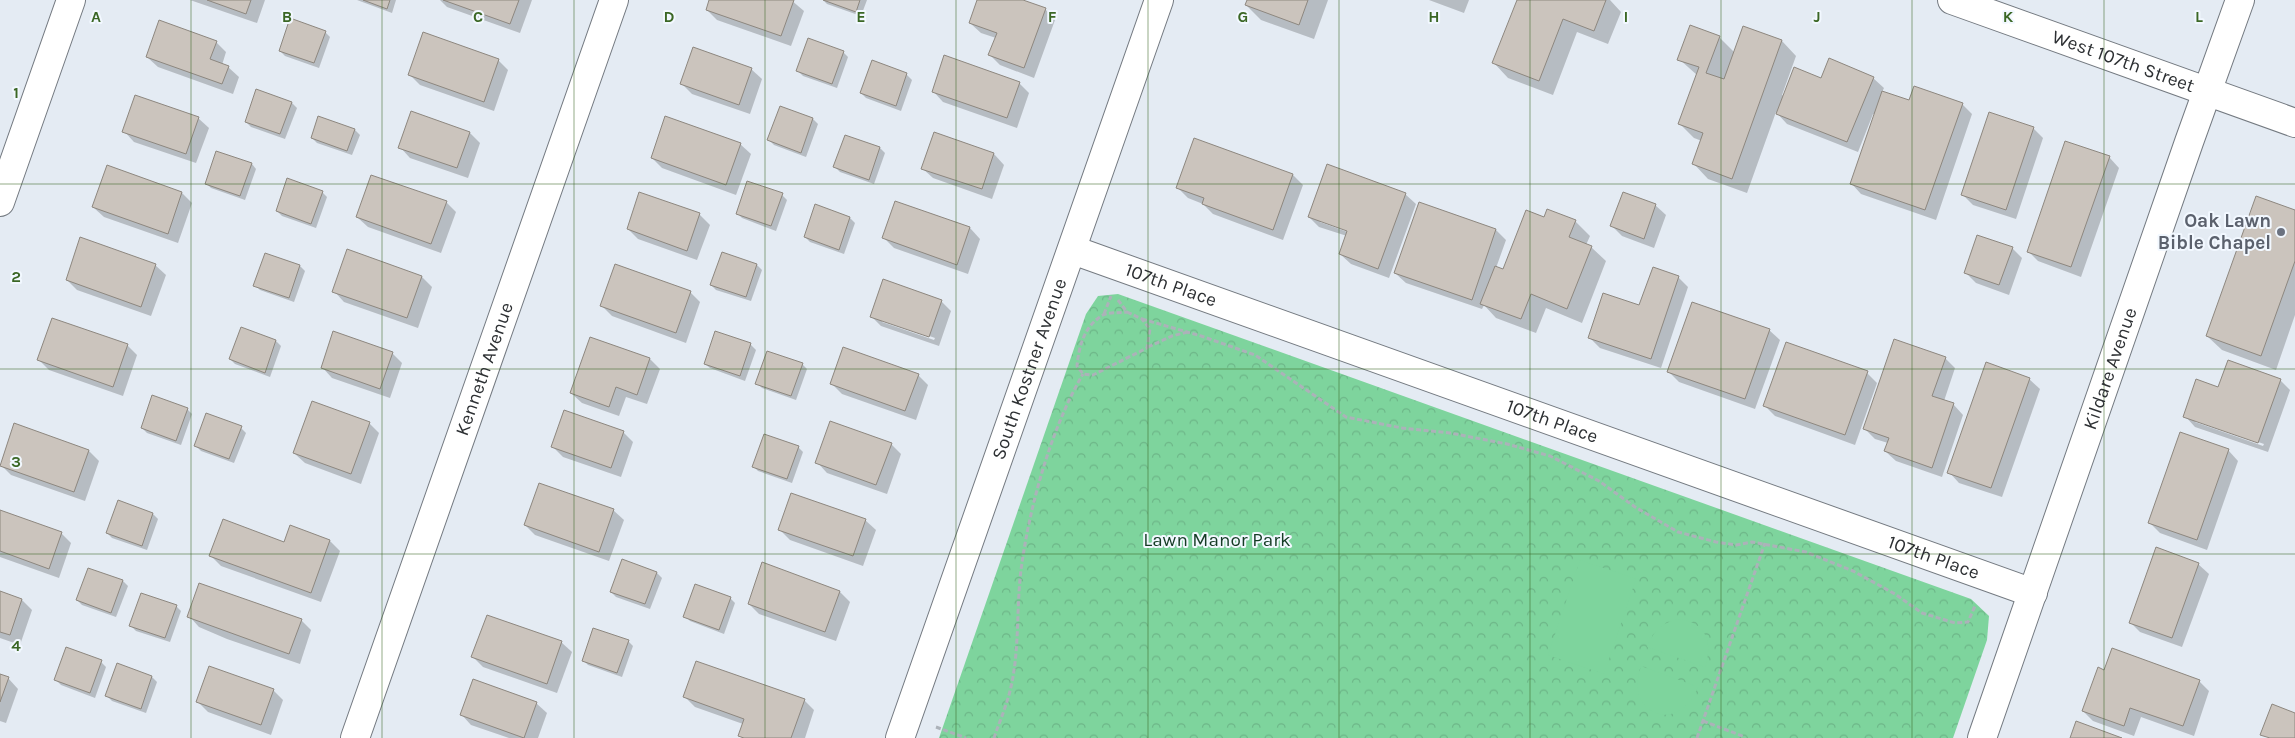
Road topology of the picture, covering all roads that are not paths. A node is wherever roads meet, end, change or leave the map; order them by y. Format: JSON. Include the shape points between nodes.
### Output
{"nodes":[{"id":1,"x":71,"y":0,"type":"edge"},
{"id":2,"x":614,"y":0,"type":"edge"},
{"id":3,"x":1159,"y":0,"type":"edge"},
{"id":4,"x":1952,"y":0,"type":"edge"},
{"id":5,"x":2240,"y":0,"type":"edge"},
{"id":6,"x":2208,"y":92,"type":"junction"},
{"id":7,"x":2295,"y":123,"type":"edge"},
{"id":8,"x":0,"y":202,"type":"edge"},
{"id":9,"x":1072,"y":250,"type":"junction"},
{"id":10,"x":2032,"y":593,"type":"junction"},
{"id":11,"x":355,"y":738,"type":"edge"},
{"id":12,"x":900,"y":738,"type":"edge"},
{"id":13,"x":1982,"y":738,"type":"edge"}],
"edges":[{"from":1,"to":8,"type":"street"},
{"from":2,"to":11,"type":"street","name":"Kenneth Avenue"},
{"from":3,"to":9,"type":"street","name":"South Kostner Avenue"},
{"from":4,"to":6,"type":"street","name":"West 107th Street"},
{"from":5,"to":6,"type":"street","name":"Kildare Avenue"},
{"from":6,"to":7,"type":"street","name":"West 107th Street"},
{"from":6,"to":10,"type":"street","name":"Kildare Avenue"},
{"from":9,"to":10,"type":"street","name":"107th Place"},
{"from":9,"to":12,"type":"street","name":"South Kostner Avenue"},
{"from":10,"to":13,"type":"street","name":"Kildare Avenue"}]}
